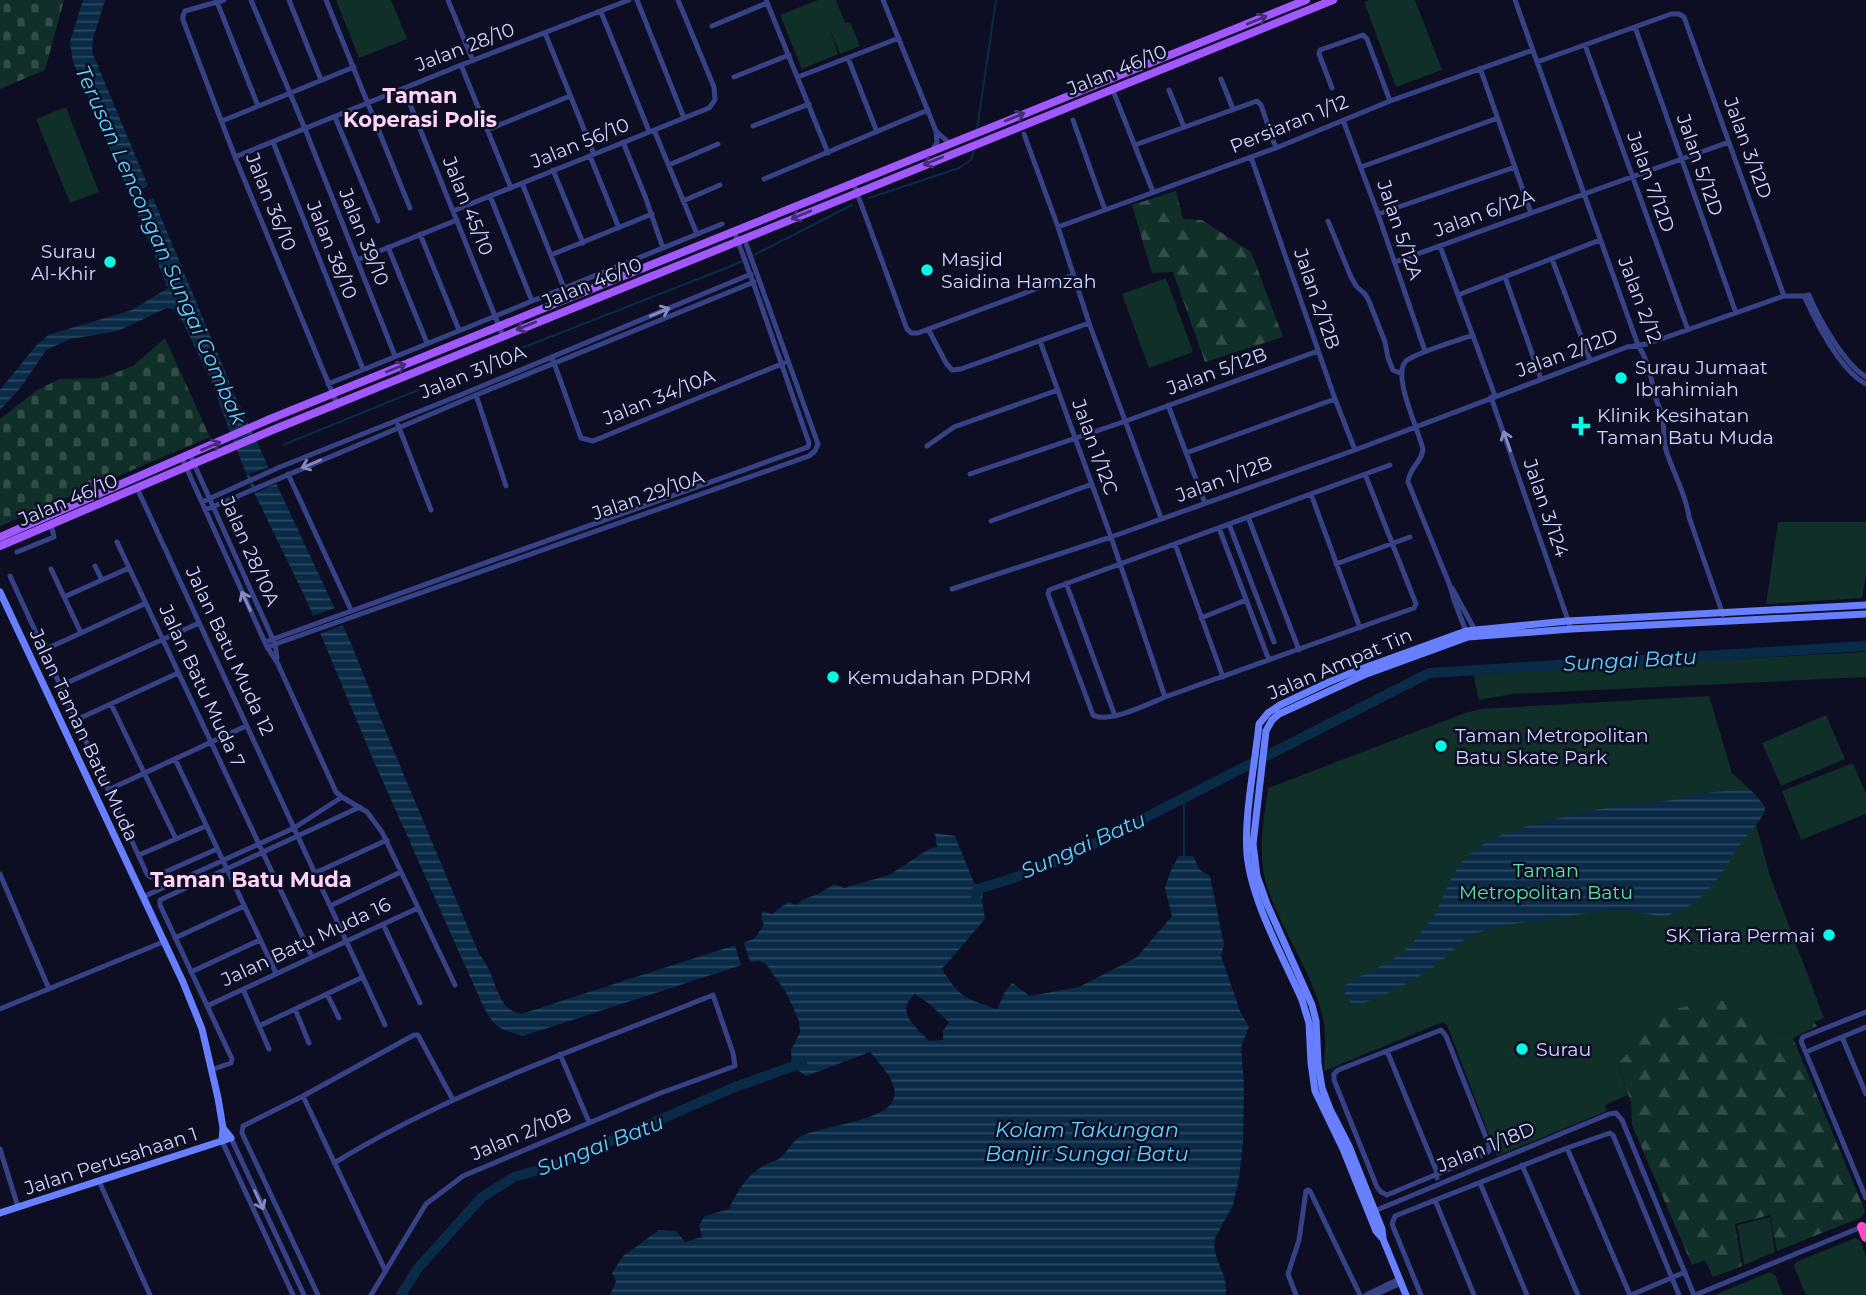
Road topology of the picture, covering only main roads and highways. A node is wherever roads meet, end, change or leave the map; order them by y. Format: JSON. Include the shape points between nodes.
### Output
{"nodes":[{"id":1,"x":1307,"y":0,"type":"edge"},
{"id":2,"x":1333,"y":0,"type":"edge"},
{"id":3,"x":233,"y":441,"type":"junction"},
{"id":4,"x":188,"y":461,"type":"junction"},
{"id":5,"x":0,"y":537,"type":"edge"},
{"id":6,"x":0,"y":546,"type":"edge"},
{"id":7,"x":1864,"y":1226,"type":"edge"},
{"id":8,"x":1866,"y":1237,"type":"edge"}],
"edges":[{"from":3,"to":1,"type":"main road","name":"Jalan 46/10","one_way":true,"via":[[258,425],[333,394]]},
{"from":2,"to":3,"type":"main road","name":"Jalan 46/10","one_way":true,"via":[[337,404]]},
{"from":3,"to":4,"type":"main road","name":"Jalan 46/10"},
{"from":4,"to":5,"type":"main road","name":"Jalan 46/10"},
{"from":4,"to":6,"type":"main road","name":"Jalan 46/10","via":[[137,488]]},
{"from":7,"to":8,"type":"highway"}]}
